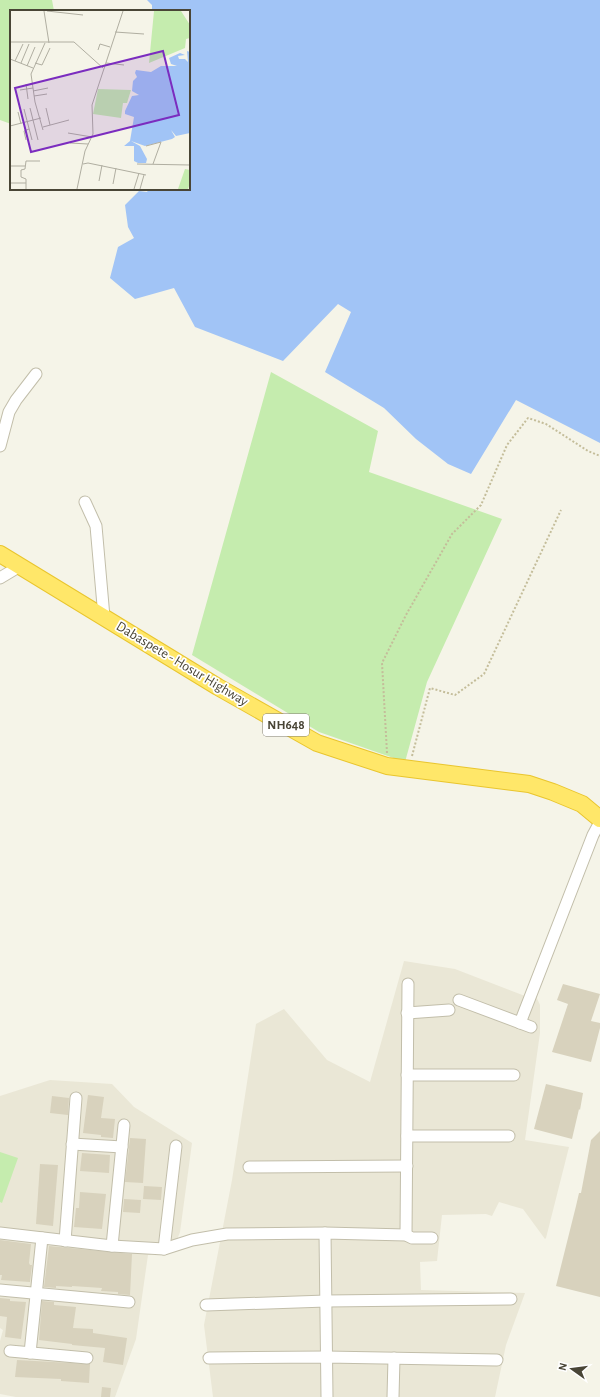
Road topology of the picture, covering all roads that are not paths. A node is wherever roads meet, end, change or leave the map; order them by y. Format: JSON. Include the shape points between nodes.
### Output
{"nodes":[{"id":1,"x":36,"y":374,"type":"dead end"},
{"id":2,"x":0,"y":446,"type":"edge"},
{"id":3,"x":86,"y":502,"type":"dead end"},
{"id":4,"x":0,"y":554,"type":"edge"},
{"id":5,"x":20,"y":566,"type":"junction"},
{"id":6,"x":0,"y":578,"type":"edge"},
{"id":7,"x":104,"y":617,"type":"junction"},
{"id":8,"x":600,"y":821,"type":"edge"},
{"id":9,"x":408,"y":984,"type":"dead end"},
{"id":10,"x":459,"y":1000,"type":"dead end"},
{"id":11,"x":449,"y":1010,"type":"dead end"},
{"id":12,"x":407,"y":1013,"type":"junction"},
{"id":13,"x":520,"y":1023,"type":"junction"},
{"id":14,"x":531,"y":1026,"type":"dead end"},
{"id":15,"x":407,"y":1075,"type":"junction"},
{"id":16,"x":514,"y":1075,"type":"dead end"},
{"id":17,"x":76,"y":1098,"type":"dead end"},
{"id":18,"x":124,"y":1125,"type":"dead end"},
{"id":19,"x":407,"y":1136,"type":"junction"},
{"id":20,"x":509,"y":1136,"type":"dead end"},
{"id":21,"x":72,"y":1144,"type":"junction"},
{"id":22,"x":176,"y":1146,"type":"dead end"},
{"id":23,"x":122,"y":1147,"type":"junction"},
{"id":24,"x":406,"y":1166,"type":"junction"},
{"id":25,"x":249,"y":1167,"type":"dead end"},
{"id":26,"x":0,"y":1233,"type":"edge"},
{"id":27,"x":325,"y":1233,"type":"junction"},
{"id":28,"x":406,"y":1235,"type":"junction"},
{"id":29,"x":42,"y":1238,"type":"junction"},
{"id":30,"x":432,"y":1238,"type":"dead end"},
{"id":31,"x":65,"y":1241,"type":"junction"},
{"id":32,"x":112,"y":1246,"type":"junction"},
{"id":33,"x":164,"y":1249,"type":"junction"},
{"id":34,"x":0,"y":1290,"type":"edge"},
{"id":35,"x":36,"y":1293,"type":"junction"},
{"id":36,"x":511,"y":1299,"type":"dead end"},
{"id":37,"x":326,"y":1301,"type":"junction"},
{"id":38,"x":130,"y":1302,"type":"dead end"},
{"id":39,"x":206,"y":1304,"type":"dead end"},
{"id":40,"x":10,"y":1351,"type":"dead end"},
{"id":41,"x":30,"y":1353,"type":"junction"},
{"id":42,"x":326,"y":1357,"type":"junction"},
{"id":43,"x":87,"y":1358,"type":"dead end"},
{"id":44,"x":209,"y":1358,"type":"dead end"},
{"id":45,"x":394,"y":1358,"type":"junction"},
{"id":46,"x":497,"y":1360,"type":"dead end"},
{"id":47,"x":327,"y":1397,"type":"edge"},
{"id":48,"x":394,"y":1397,"type":"edge"}],
"edges":[{"from":1,"to":2,"type":"street","via":[[9,412]]},
{"from":3,"to":7,"type":"street","via":[[96,526]]},
{"from":4,"to":5,"type":"highway","name":"Dabaspete - Hosur Highway","number":"NH648"},
{"from":5,"to":6,"type":"street"},
{"from":5,"to":7,"type":"highway","name":"Dabaspete - Hosur Highway","number":"NH648"},
{"from":7,"to":8,"type":"highway","name":"Dabaspete - Hosur Highway","number":"NH648","via":[[218,687],[317,743],[387,766],[529,784],[582,804]]},
{"from":8,"to":13,"type":"street"},
{"from":9,"to":12,"type":"street"},
{"from":10,"to":13,"type":"street"},
{"from":11,"to":12,"type":"street"},
{"from":12,"to":15,"type":"street"},
{"from":13,"to":14,"type":"street"},
{"from":15,"to":16,"type":"street"},
{"from":15,"to":19,"type":"street"},
{"from":17,"to":21,"type":"street"},
{"from":18,"to":23,"type":"street"},
{"from":19,"to":20,"type":"street"},
{"from":19,"to":24,"type":"street"},
{"from":21,"to":23,"type":"street"},
{"from":21,"to":31,"type":"street"},
{"from":22,"to":33,"type":"street"},
{"from":23,"to":32,"type":"street"},
{"from":24,"to":25,"type":"street"},
{"from":24,"to":28,"type":"street"},
{"from":26,"to":29,"type":"street"},
{"from":27,"to":28,"type":"street"},
{"from":27,"to":33,"type":"street","via":[[227,1234],[192,1240]]},
{"from":27,"to":37,"type":"street"},
{"from":28,"to":30,"type":"street","via":[[412,1238]]},
{"from":29,"to":31,"type":"street"},
{"from":29,"to":35,"type":"street"},
{"from":31,"to":32,"type":"street"},
{"from":32,"to":33,"type":"street"},
{"from":34,"to":35,"type":"street"},
{"from":35,"to":38,"type":"street"},
{"from":35,"to":41,"type":"street"},
{"from":36,"to":37,"type":"street"},
{"from":37,"to":39,"type":"street"},
{"from":37,"to":42,"type":"street"},
{"from":40,"to":41,"type":"street"},
{"from":41,"to":43,"type":"street"},
{"from":42,"to":44,"type":"street"},
{"from":42,"to":45,"type":"street"},
{"from":42,"to":47,"type":"street"},
{"from":45,"to":46,"type":"street"},
{"from":45,"to":48,"type":"street"}]}
